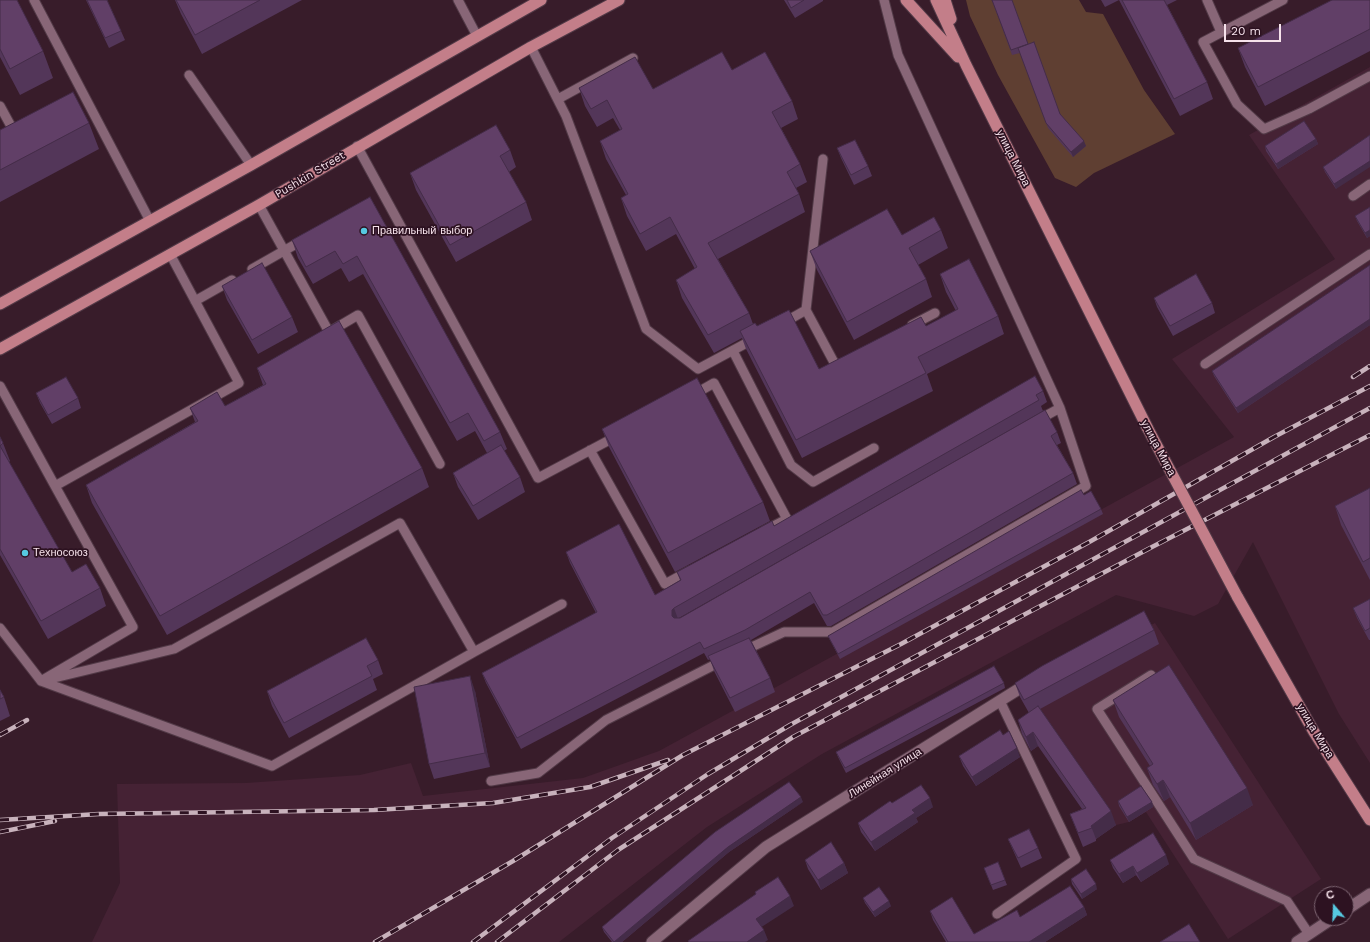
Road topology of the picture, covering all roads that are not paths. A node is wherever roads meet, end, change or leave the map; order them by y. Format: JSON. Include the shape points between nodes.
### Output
{"nodes":[{"id":1,"x":34,"y":0,"type":"edge"},
{"id":2,"x":458,"y":0,"type":"edge"},
{"id":3,"x":541,"y":0,"type":"edge"},
{"id":4,"x":619,"y":0,"type":"edge"},
{"id":5,"x":884,"y":0,"type":"edge"},
{"id":6,"x":906,"y":0,"type":"edge"},
{"id":7,"x":936,"y":0,"type":"edge"},
{"id":8,"x":945,"y":0,"type":"edge"},
{"id":9,"x":1207,"y":0,"type":"edge"},
{"id":10,"x":1278,"y":1,"type":"edge"},
{"id":11,"x":1221,"y":32,"type":"junction"},
{"id":12,"x":478,"y":36,"type":"junction"},
{"id":13,"x":531,"y":47,"type":"junction"},
{"id":14,"x":633,"y":58,"type":"edge"},
{"id":15,"x":966,"y":65,"type":"junction"},
{"id":16,"x":189,"y":75,"type":"dead end"},
{"id":17,"x":1370,"y":76,"type":"edge"},
{"id":18,"x":558,"y":99,"type":"junction"},
{"id":19,"x":0,"y":106,"type":"edge"},
{"id":20,"x":12,"y":128,"type":"edge"},
{"id":21,"x":357,"y":146,"type":"junction"},
{"id":22,"x":823,"y":159,"type":"dead end"},
{"id":23,"x":251,"y":165,"type":"junction"},
{"id":24,"x":1370,"y":184,"type":"edge"},
{"id":25,"x":1353,"y":196,"type":"dead end"},
{"id":26,"x":259,"y":205,"type":"junction"},
{"id":27,"x":150,"y":221,"type":"junction"},
{"id":28,"x":311,"y":236,"type":"edge"},
{"id":29,"x":284,"y":251,"type":"junction"},
{"id":30,"x":170,"y":254,"type":"junction"},
{"id":31,"x":1370,"y":254,"type":"edge"},
{"id":32,"x":195,"y":301,"type":"junction"},
{"id":33,"x":0,"y":304,"type":"edge"},
{"id":34,"x":806,"y":310,"type":"junction"},
{"id":35,"x":935,"y":313,"type":"dead end"},
{"id":36,"x":773,"y":328,"type":"edge"},
{"id":37,"x":906,"y":328,"type":"edge"},
{"id":38,"x":760,"y":336,"type":"edge"},
{"id":39,"x":0,"y":349,"type":"edge"},
{"id":40,"x":733,"y":351,"type":"junction"},
{"id":41,"x":850,"y":358,"type":"edge"},
{"id":42,"x":1205,"y":364,"type":"dead end"},
{"id":43,"x":0,"y":386,"type":"edge"},
{"id":44,"x":687,"y":398,"type":"edge"},
{"id":45,"x":1060,"y":408,"type":"junction"},
{"id":46,"x":1032,"y":423,"type":"edge"},
{"id":47,"x":625,"y":431,"type":"edge"},
{"id":48,"x":874,"y":448,"type":"dead end"},
{"id":49,"x":590,"y":450,"type":"junction"},
{"id":50,"x":440,"y":464,"type":"dead end"},
{"id":51,"x":55,"y":486,"type":"junction"},
{"id":52,"x":753,"y":537,"type":"edge"},
{"id":53,"x":699,"y":566,"type":"edge"},
{"id":54,"x":562,"y":604,"type":"dead end"},
{"id":55,"x":0,"y":628,"type":"edge"},
{"id":56,"x":474,"y":652,"type":"junction"},
{"id":57,"x":1151,"y":675,"type":"edge"},
{"id":58,"x":1040,"y":676,"type":"edge"},
{"id":59,"x":41,"y":681,"type":"junction"},
{"id":60,"x":1000,"y":701,"type":"junction"},
{"id":61,"x":491,"y":781,"type":"dead end"},
{"id":62,"x":1370,"y":820,"type":"edge"},
{"id":63,"x":1370,"y":894,"type":"edge"},
{"id":64,"x":1354,"y":905,"type":"edge"},
{"id":65,"x":997,"y":914,"type":"dead end"},
{"id":66,"x":1321,"y":926,"type":"edge"},
{"id":67,"x":1309,"y":934,"type":"junction"},
{"id":68,"x":652,"y":942,"type":"edge"},
{"id":69,"x":1297,"y":942,"type":"edge"}],
"edges":[{"from":1,"to":27,"type":"lane","via":[[78,94]]},
{"from":2,"to":12,"type":"lane"},
{"from":3,"to":12,"type":"main road"},
{"from":4,"to":13,"type":"main road","name":"Pushkin Street"},
{"from":5,"to":45,"type":"lane","via":[[898,55]]},
{"from":6,"to":15,"type":"main road"},
{"from":7,"to":15,"type":"main road"},
{"from":8,"to":15,"type":"main road"},
{"from":9,"to":11,"type":"lane"},
{"from":10,"to":11,"type":"lane"},
{"from":11,"to":17,"type":"lane","via":[[1202,42],[1236,104],[1264,129]]},
{"from":12,"to":23,"type":"main road"},
{"from":13,"to":18,"type":"lane"},
{"from":13,"to":21,"type":"main road","name":"Pushkin Street"},
{"from":14,"to":18,"type":"lane"},
{"from":15,"to":62,"type":"main road","name":"улица Мира","bridge":true,"via":[[1148,429],[1237,596],[1314,732]]},
{"from":16,"to":23,"type":"lane"},
{"from":18,"to":40,"type":"lane","via":[[646,329],[698,369]]},
{"from":19,"to":20,"type":"lane"},
{"from":21,"to":26,"type":"main road","name":"Pushkin Street"},
{"from":21,"to":49,"type":"lane","via":[[380,198],[538,478]]},
{"from":22,"to":34,"type":"lane"},
{"from":23,"to":27,"type":"main road"},
{"from":24,"to":25,"type":"lane"},
{"from":26,"to":29,"type":"lane"},
{"from":26,"to":30,"type":"main road","name":"Pushkin Street"},
{"from":27,"to":33,"type":"main road"},
{"from":28,"to":29,"type":"lane"},
{"from":29,"to":32,"type":"lane"},
{"from":29,"to":50,"type":"lane","via":[[329,332],[358,315]]},
{"from":30,"to":32,"type":"lane"},
{"from":30,"to":39,"type":"main road","name":"Pushkin Street"},
{"from":31,"to":42,"type":"lane"},
{"from":32,"to":51,"type":"lane","via":[[239,383]]},
{"from":34,"to":36,"type":"lane"},
{"from":34,"to":41,"type":"lane","via":[[836,366]]},
{"from":35,"to":37,"type":"lane"},
{"from":38,"to":40,"type":"lane"},
{"from":40,"to":48,"type":"lane","via":[[791,465],[813,482]]},
{"from":43,"to":51,"type":"lane"},
{"from":44,"to":52,"type":"lane","via":[[714,384],[787,519]]},
{"from":45,"to":46,"type":"lane"},
{"from":45,"to":61,"type":"lane","via":[[1086,486],[833,632],[784,632],[705,668],[606,720],[538,773]]},
{"from":47,"to":49,"type":"lane"},
{"from":49,"to":53,"type":"lane","via":[[665,584]]},
{"from":51,"to":59,"type":"lane","via":[[133,626]]},
{"from":54,"to":56,"type":"lane"},
{"from":55,"to":59,"type":"lane"},
{"from":56,"to":59,"type":"lane","via":[[272,766]]},
{"from":56,"to":59,"type":"lane","via":[[400,523],[174,649]]},
{"from":57,"to":67,"type":"lane","via":[[1097,709],[1194,858],[1287,901]]},
{"from":58,"to":60,"type":"street","name":"Линейная улица"},
{"from":60,"to":65,"type":"lane","via":[[1076,859]]},
{"from":60,"to":68,"type":"street","name":"Линейная улица","via":[[766,847]]},
{"from":63,"to":64,"type":"street"},
{"from":66,"to":67,"type":"street"},
{"from":67,"to":69,"type":"street"}]}
